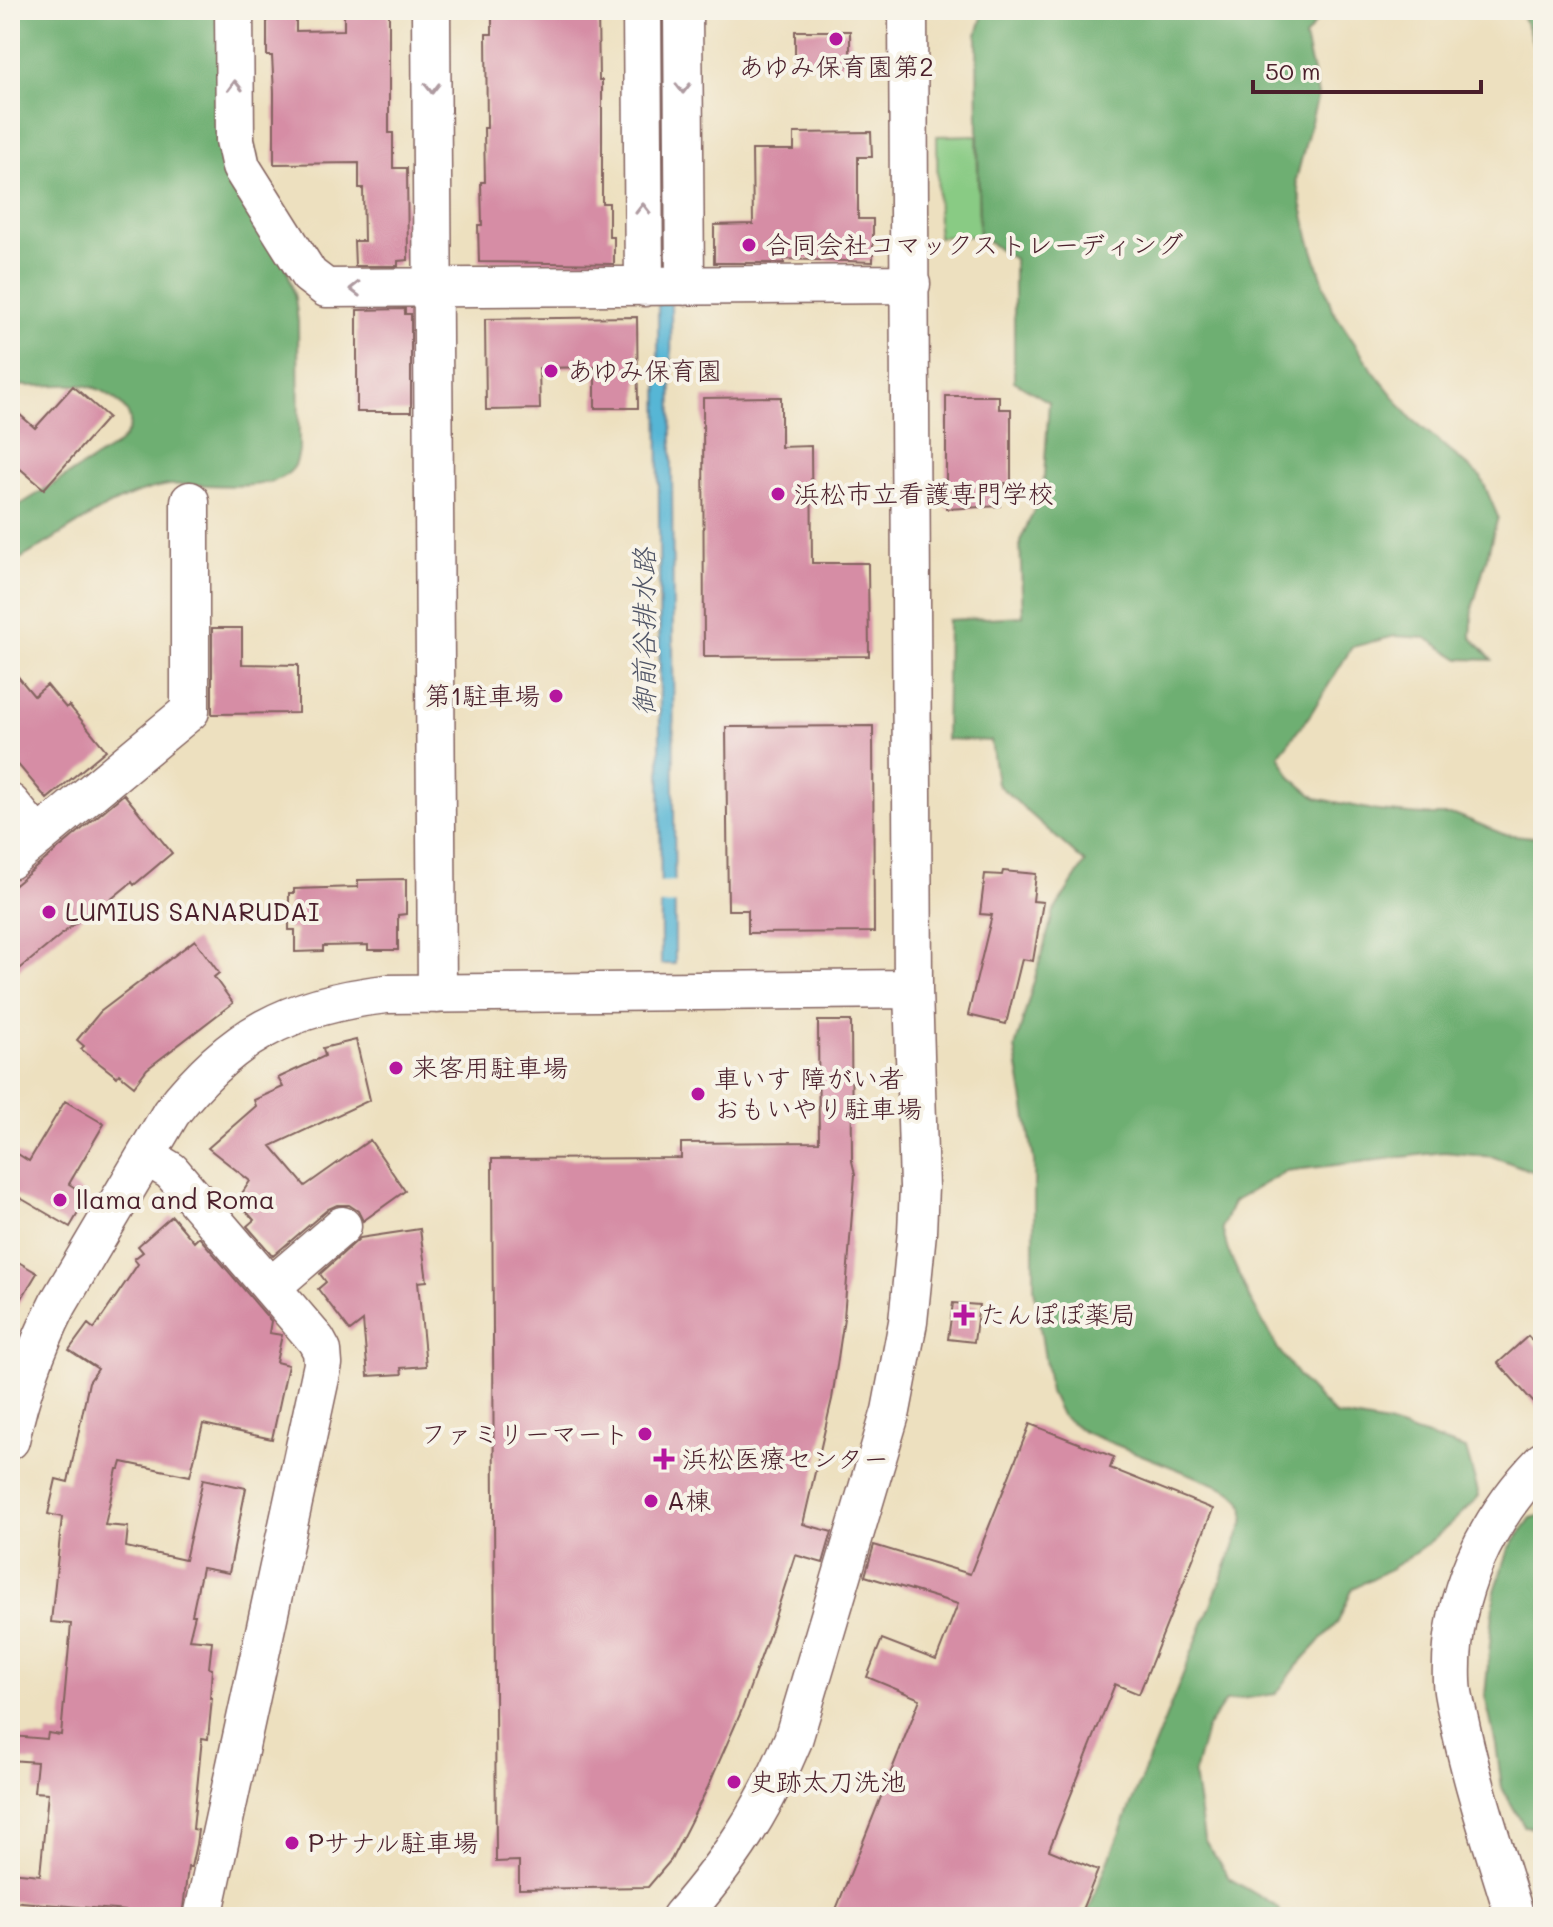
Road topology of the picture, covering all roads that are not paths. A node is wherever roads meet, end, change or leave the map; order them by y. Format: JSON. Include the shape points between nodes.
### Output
{"nodes":[{"id":1,"x":234,"y":10,"type":"edge"},
{"id":2,"x":431,"y":10,"type":"edge"},
{"id":3,"x":642,"y":10,"type":"edge"},
{"id":4,"x":683,"y":10,"type":"edge"},
{"id":5,"x":908,"y":10,"type":"edge"},
{"id":6,"x":911,"y":284,"type":"junction"},
{"id":7,"x":685,"y":286,"type":"junction"},
{"id":8,"x":644,"y":287,"type":"junction"},
{"id":9,"x":433,"y":289,"type":"junction"},
{"id":10,"x":190,"y":501,"type":"dead end"},
{"id":11,"x":10,"y":803,"type":"edge"},
{"id":12,"x":24,"y":848,"type":"edge"},
{"id":13,"x":913,"y":989,"type":"junction"},
{"id":14,"x":437,"y":994,"type":"junction"},
{"id":15,"x":146,"y":1156,"type":"junction"},
{"id":16,"x":342,"y":1226,"type":"dead end"},
{"id":17,"x":271,"y":1287,"type":"junction"},
{"id":18,"x":10,"y":1440,"type":"edge"},
{"id":19,"x":1543,"y":1461,"type":"edge"},
{"id":20,"x":203,"y":1917,"type":"edge"},
{"id":21,"x":681,"y":1917,"type":"edge"},
{"id":22,"x":1515,"y":1917,"type":"edge"}],
"edges":[{"from":9,"to":1,"type":"street","one_way":true,"via":[[337,290],[309,275],[241,167],[235,140]]},
{"from":2,"to":9,"type":"street","one_way":true},
{"from":8,"to":3,"type":"street","one_way":true},
{"from":4,"to":7,"type":"street","one_way":true},
{"from":5,"to":6,"type":"street"},
{"from":6,"to":7,"type":"street"},
{"from":6,"to":13,"type":"street"},
{"from":7,"to":8,"type":"street"},
{"from":8,"to":9,"type":"street"},
{"from":9,"to":14,"type":"street"},
{"from":10,"to":12,"type":"street","via":[[190,711]]},
{"from":11,"to":12,"type":"street"},
{"from":13,"to":14,"type":"street"},
{"from":13,"to":21,"type":"street","via":[[917,1232],[908,1322],[891,1411],[793,1740],[743,1839]]},
{"from":14,"to":15,"type":"street","via":[[350,998],[303,1011],[249,1037],[193,1085]]},
{"from":15,"to":17,"type":"street","via":[[171,1171]]},
{"from":15,"to":18,"type":"street","via":[[42,1337]]},
{"from":16,"to":17,"type":"street"},
{"from":17,"to":20,"type":"street","via":[[316,1340],[323,1364]]},
{"from":19,"to":22,"type":"street","via":[[1496,1519],[1471,1567],[1454,1623],[1452,1683],[1467,1755]]}]}
